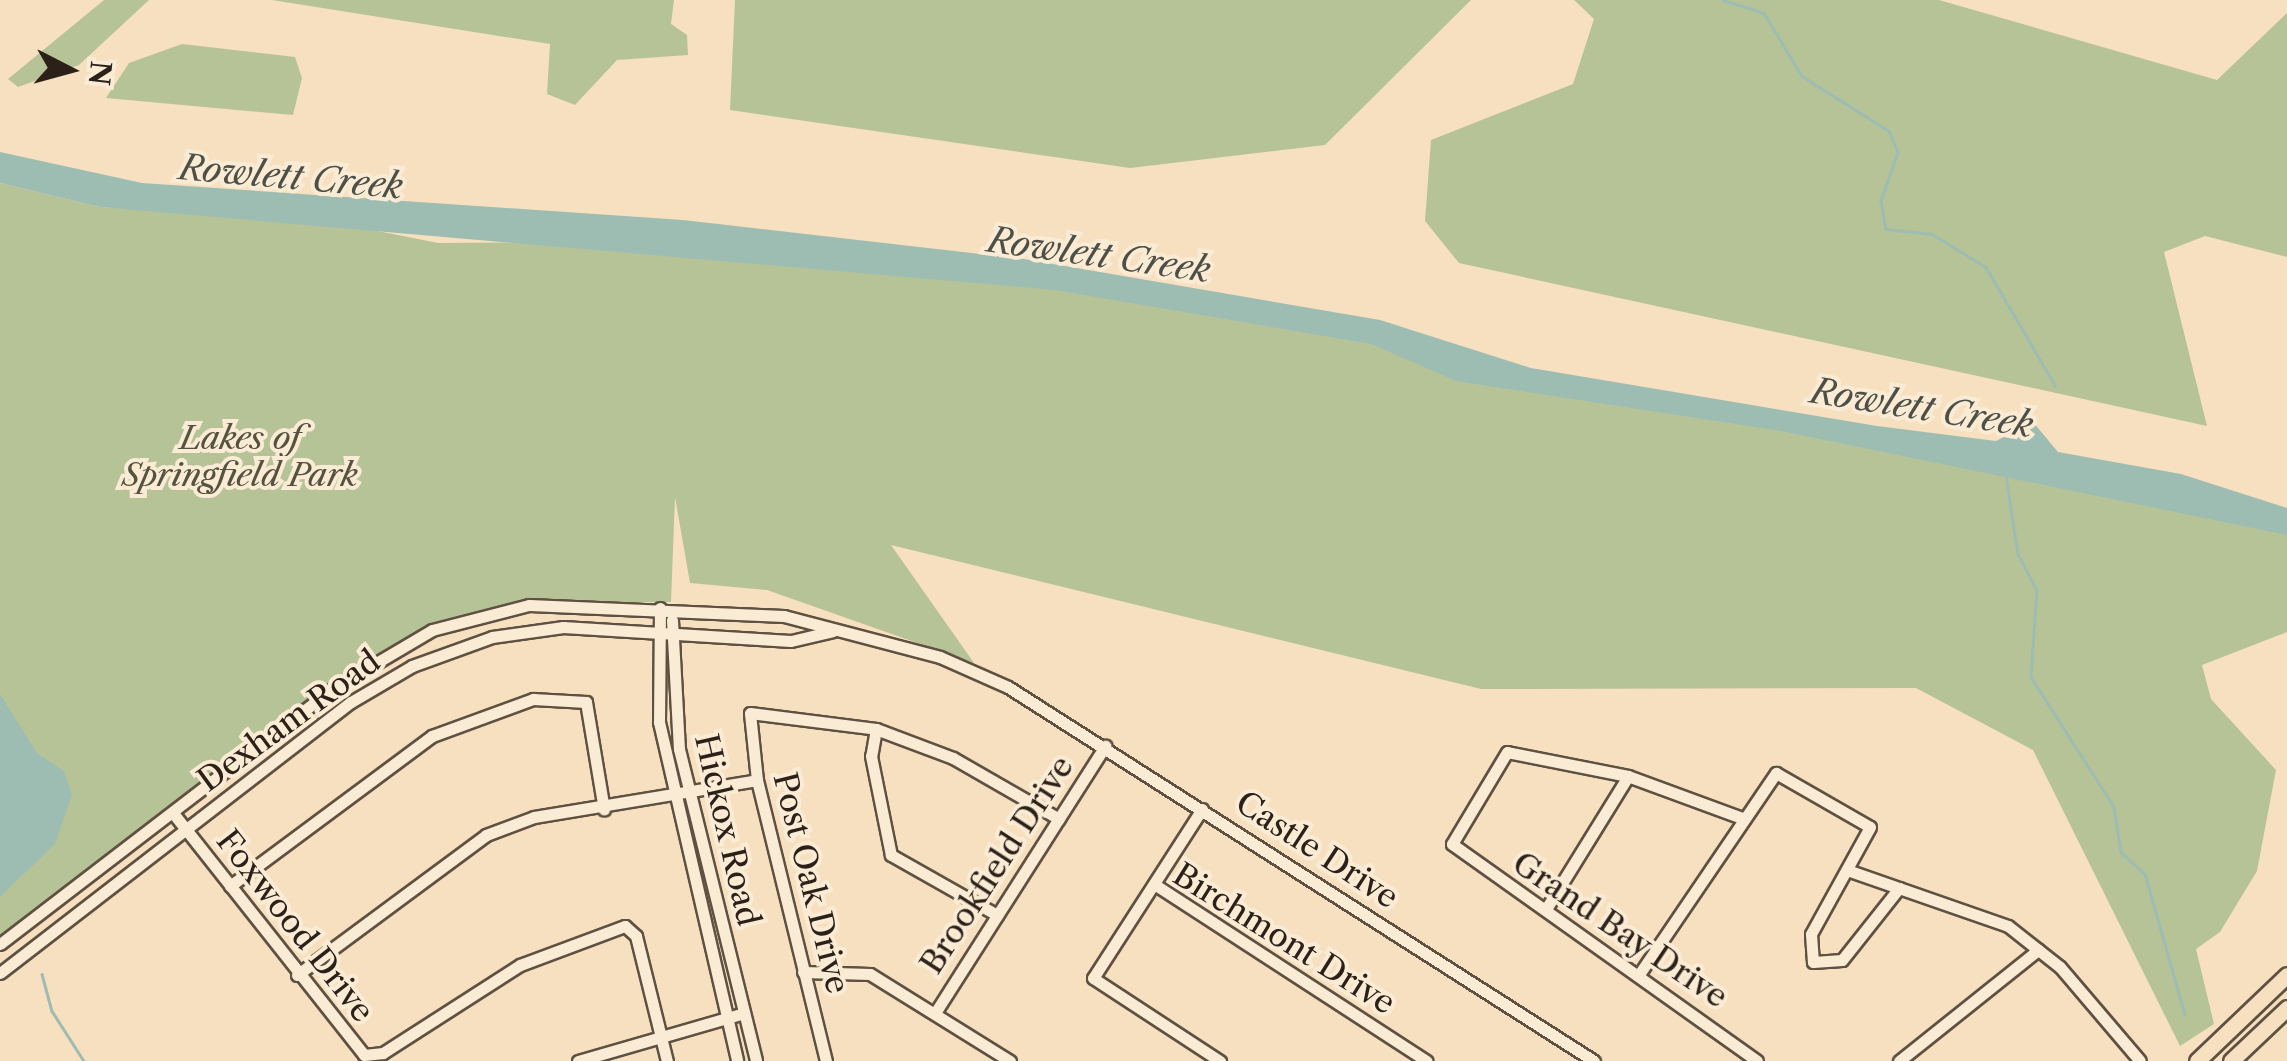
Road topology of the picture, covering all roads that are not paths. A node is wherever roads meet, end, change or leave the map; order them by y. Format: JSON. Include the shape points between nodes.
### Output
{"nodes":[{"id":1,"x":666,"y":608,"type":"junction"},
{"id":2,"x":665,"y":627,"type":"junction"},
{"id":3,"x":833,"y":632,"type":"junction"},
{"id":4,"x":1008,"y":686,"type":"joint"},
{"id":5,"x":876,"y":728,"type":"junction"},
{"id":6,"x":1105,"y":746,"type":"junction"},
{"id":7,"x":1628,"y":776,"type":"junction"},
{"id":8,"x":757,"y":780,"type":"junction"},
{"id":9,"x":689,"y":792,"type":"junction"},
{"id":10,"x":673,"y":795,"type":"junction"},
{"id":11,"x":604,"y":809,"type":"junction"},
{"id":12,"x":1202,"y":809,"type":"junction"},
{"id":13,"x":173,"y":813,"type":"junction"},
{"id":14,"x":1742,"y":818,"type":"junction"},
{"id":15,"x":1059,"y":819,"type":"junction"},
{"id":16,"x":186,"y":830,"type":"junction"},
{"id":17,"x":1850,"y":870,"type":"junction"},
{"id":18,"x":1154,"y":884,"type":"junction"},
{"id":19,"x":230,"y":886,"type":"junction"},
{"id":20,"x":1900,"y":888,"type":"junction"},
{"id":21,"x":1546,"y":909,"type":"junction"},
{"id":22,"x":997,"y":915,"type":"junction"},
{"id":23,"x":0,"y":944,"type":"edge"},
{"id":24,"x":2038,"y":950,"type":"junction"},
{"id":25,"x":0,"y":972,"type":"edge"},
{"id":26,"x":804,"y":972,"type":"junction"},
{"id":27,"x":1640,"y":973,"type":"junction"},
{"id":28,"x":297,"y":975,"type":"junction"},
{"id":29,"x":2287,"y":975,"type":"edge"},
{"id":30,"x":2287,"y":1008,"type":"edge"},
{"id":31,"x":744,"y":1013,"type":"junction"},
{"id":32,"x":935,"y":1013,"type":"junction"},
{"id":33,"x":726,"y":1016,"type":"junction"},
{"id":34,"x":660,"y":1036,"type":"junction"},
{"id":35,"x":578,"y":1061,"type":"edge"},
{"id":36,"x":666,"y":1061,"type":"edge"},
{"id":37,"x":737,"y":1061,"type":"edge"},
{"id":38,"x":756,"y":1061,"type":"edge"},
{"id":39,"x":826,"y":1061,"type":"edge"},
{"id":40,"x":1010,"y":1061,"type":"edge"},
{"id":41,"x":1220,"y":1061,"type":"edge"},
{"id":42,"x":1427,"y":1061,"type":"edge"},
{"id":43,"x":1594,"y":1061,"type":"edge"},
{"id":44,"x":1757,"y":1061,"type":"edge"},
{"id":45,"x":1899,"y":1061,"type":"edge"},
{"id":46,"x":2140,"y":1061,"type":"edge"},
{"id":47,"x":2197,"y":1061,"type":"edge"},
{"id":48,"x":2232,"y":1061,"type":"edge"}],
"edges":[{"from":1,"to":2,"type":"street","name":"Hickox Road"},
{"from":1,"to":3,"type":"street","name":"Dexham Road","via":[[784,616]]},
{"from":1,"to":13,"type":"street","name":"Dexham Road","via":[[529,605],[432,630],[334,688]]},
{"from":2,"to":3,"type":"street","name":"Dexham Road","via":[[791,641]]},
{"from":2,"to":9,"type":"street","name":"Hickox Road","via":[[672,714]]},
{"from":2,"to":10,"type":"street","name":"Hickox Road","via":[[656,686]]},
{"from":2,"to":16,"type":"street","name":"Dexham Road","via":[[526,630],[412,666]]},
{"from":3,"to":4,"type":"street","name":"Dexham Road","via":[[940,657]]},
{"from":4,"to":6,"type":"street","name":"Castle Drive"},
{"from":5,"to":8,"type":"street","name":"Post Oak Drive","via":[[768,713],[746,718]]},
{"from":5,"to":15,"type":"street","via":[[952,758]]},
{"from":5,"to":22,"type":"street","via":[[871,756],[891,855]]},
{"from":6,"to":12,"type":"street","name":"Castle Drive"},
{"from":6,"to":15,"type":"street","name":"Brookfield Drive"},
{"from":7,"to":14,"type":"street"},
{"from":7,"to":21,"type":"street"},
{"from":7,"to":21,"type":"street","name":"Grand Bay Drive","via":[[1507,752],[1452,844]]},
{"from":8,"to":9,"type":"street"},
{"from":8,"to":26,"type":"street","name":"Post Oak Drive"},
{"from":9,"to":10,"type":"street"},
{"from":9,"to":31,"type":"street","name":"Hickox Road"},
{"from":10,"to":11,"type":"street"},
{"from":10,"to":33,"type":"street","name":"Hickox Road"},
{"from":11,"to":19,"type":"street","via":[[586,702],[533,699],[432,736]]},
{"from":11,"to":28,"type":"street","via":[[534,817],[486,835]]},
{"from":12,"to":18,"type":"street"},
{"from":12,"to":43,"type":"street","name":"Castle Drive"},
{"from":13,"to":16,"type":"street","name":"Foxwood Drive"},
{"from":13,"to":23,"type":"street","name":"Dexham Road"},
{"from":14,"to":17,"type":"street","via":[[1776,773],[1870,827]]},
{"from":14,"to":27,"type":"street"},
{"from":15,"to":22,"type":"street","name":"Brookfield Drive"},
{"from":16,"to":19,"type":"street","name":"Foxwood Drive"},
{"from":16,"to":25,"type":"street","name":"Dexham Road"},
{"from":17,"to":20,"type":"street"},
{"from":17,"to":20,"type":"street","via":[[1811,934],[1814,962],[1842,960]]},
{"from":18,"to":41,"type":"street","name":"Birchmont Drive","via":[[1093,978]]},
{"from":18,"to":42,"type":"street","name":"Birchmont Drive"},
{"from":19,"to":28,"type":"street","name":"Foxwood Drive"},
{"from":20,"to":24,"type":"street","via":[[1982,912]]},
{"from":21,"to":27,"type":"street","name":"Grand Bay Drive"},
{"from":22,"to":32,"type":"street","name":"Brookfield Drive"},
{"from":24,"to":45,"type":"street"},
{"from":24,"to":46,"type":"street"},
{"from":26,"to":32,"type":"street","via":[[856,969]]},
{"from":26,"to":39,"type":"street","name":"Post Oak Drive"},
{"from":27,"to":44,"type":"street","name":"Grand Bay Drive"},
{"from":28,"to":34,"type":"street","name":"Foxwood Drive","via":[[359,1052],[382,1053],[520,965],[619,928],[636,936]]},
{"from":29,"to":47,"type":"main road"},
{"from":30,"to":48,"type":"main road"},
{"from":31,"to":33,"type":"street"},
{"from":31,"to":38,"type":"street","name":"Hickox Road"},
{"from":32,"to":40,"type":"street"},
{"from":33,"to":34,"type":"street"},
{"from":33,"to":37,"type":"street","name":"Hickox Road"},
{"from":34,"to":35,"type":"street"},
{"from":34,"to":36,"type":"street"}]}
